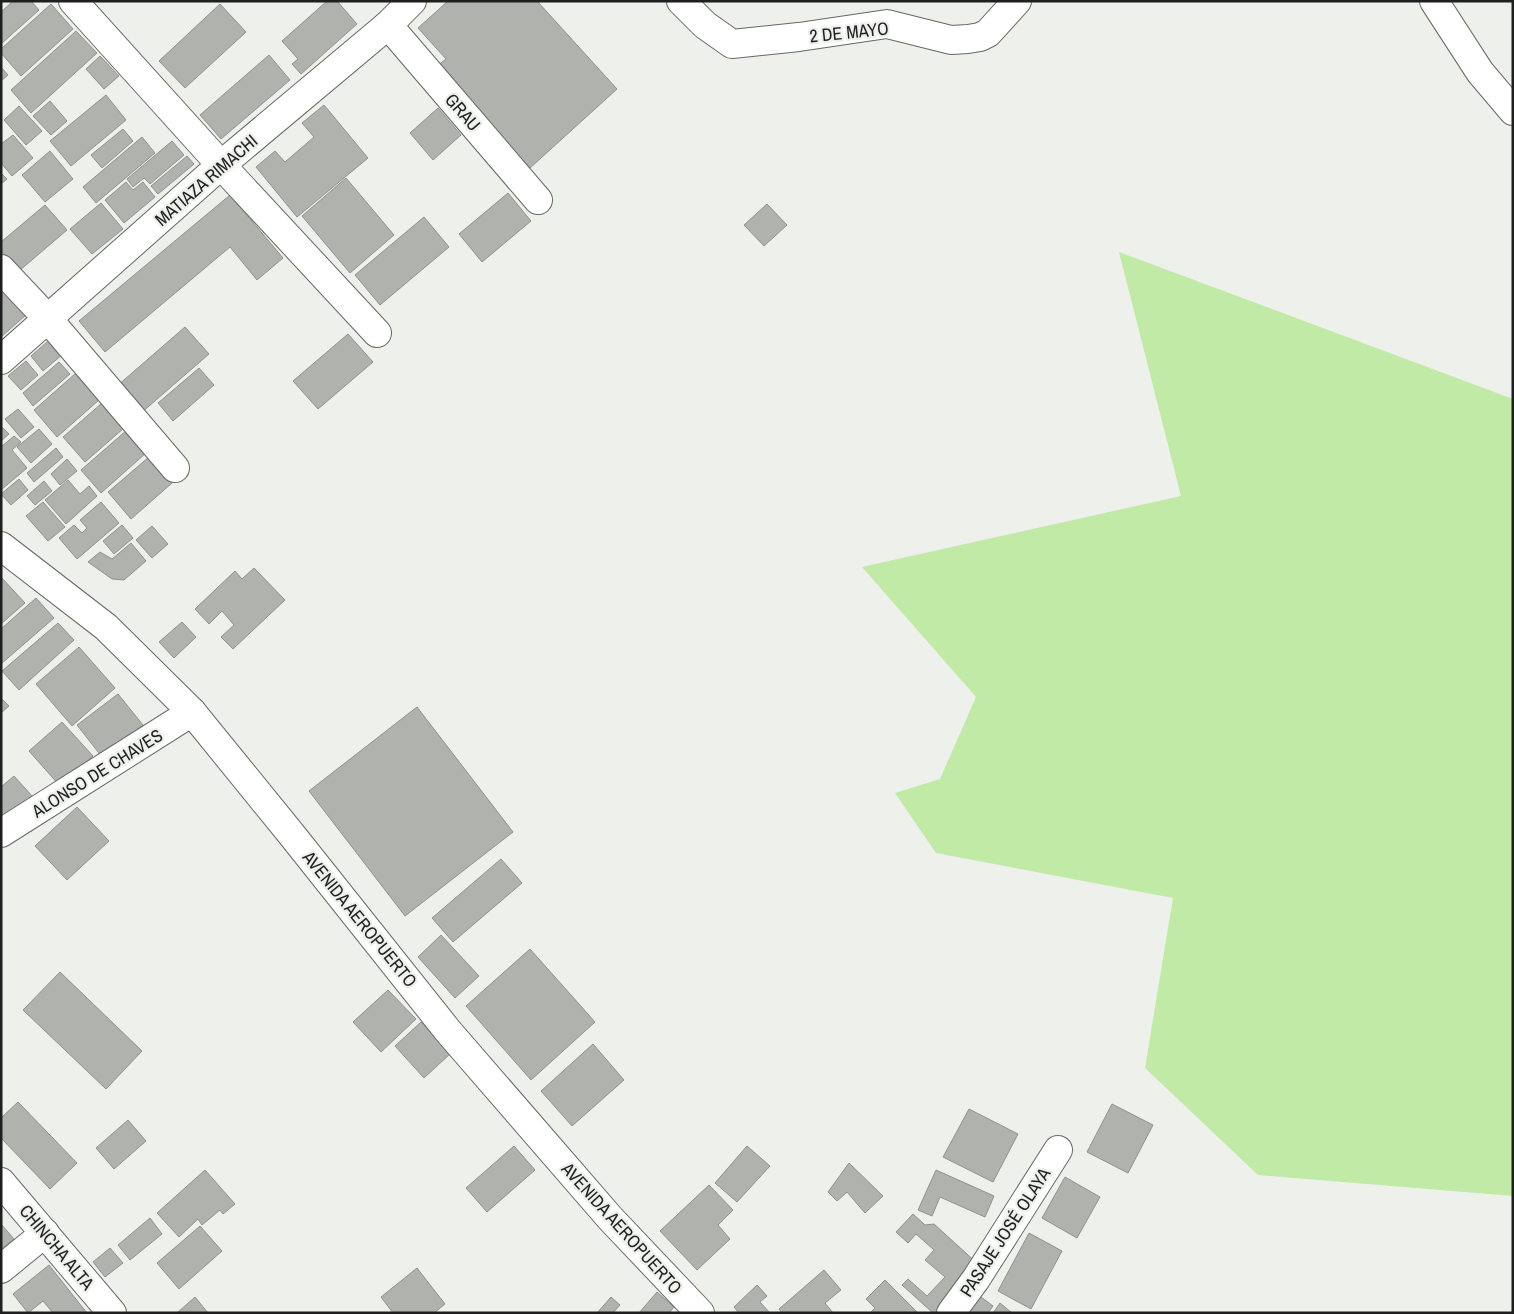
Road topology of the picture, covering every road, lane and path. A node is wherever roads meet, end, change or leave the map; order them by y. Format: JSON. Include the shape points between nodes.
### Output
{"nodes":[{"id":1,"x":74,"y":1,"type":"edge"},
{"id":2,"x":412,"y":1,"type":"edge"},
{"id":3,"x":681,"y":1,"type":"edge"},
{"id":4,"x":1018,"y":1,"type":"edge"},
{"id":5,"x":1434,"y":1,"type":"edge"},
{"id":6,"x":388,"y":25,"type":"junction"},
{"id":7,"x":1513,"y":111,"type":"edge"},
{"id":8,"x":221,"y":165,"type":"junction"},
{"id":9,"x":538,"y":200,"type":"dead end"},
{"id":10,"x":1,"y":268,"type":"edge"},
{"id":11,"x":48,"y":319,"type":"junction"},
{"id":12,"x":377,"y":333,"type":"dead end"},
{"id":13,"x":1,"y":360,"type":"edge"},
{"id":14,"x":175,"y":468,"type":"dead end"},
{"id":15,"x":4,"y":546,"type":"edge"},
{"id":16,"x":192,"y":712,"type":"junction"},
{"id":17,"x":1,"y":833,"type":"edge"},
{"id":18,"x":1058,"y":1150,"type":"dead end"},
{"id":19,"x":1,"y":1182,"type":"edge"},
{"id":20,"x":45,"y":1233,"type":"junction"},
{"id":21,"x":1,"y":1269,"type":"edge"},
{"id":22,"x":112,"y":1313,"type":"edge"},
{"id":23,"x":700,"y":1313,"type":"edge"},
{"id":24,"x":951,"y":1313,"type":"edge"}],
"edges":[{"from":1,"to":8,"type":"street"},
{"from":2,"to":6,"type":"street","name":"MATIAZA RIMACHI"},
{"from":3,"to":4,"type":"street","name":"2 DE MAYO","via":[[705,26],[732,44],[887,24],[951,40],[968,39],[988,33]]},
{"from":5,"to":7,"type":"street","via":[[1480,72]]},
{"from":6,"to":8,"type":"street","name":"MATIAZA RIMACHI"},
{"from":6,"to":9,"type":"street","name":"GRAU"},
{"from":8,"to":11,"type":"street","name":"MATIAZA RIMACHI"},
{"from":8,"to":12,"type":"street"},
{"from":10,"to":11,"type":"street"},
{"from":11,"to":13,"type":"street","name":"MATIAZA RIMACHI"},
{"from":11,"to":14,"type":"street"},
{"from":15,"to":16,"type":"street","name":"AVENIDA AEROPUERTO","via":[[106,627]]},
{"from":16,"to":17,"type":"street","name":"ALONSO DE CHAVES"},
{"from":16,"to":23,"type":"street","name":"AVENIDA AEROPUERTO","via":[[448,1031],[610,1218]]},
{"from":18,"to":24,"type":"street","name":"PASAJE JOSÉ OLAYA","via":[[976,1280]]},
{"from":19,"to":20,"type":"street","name":"CHINCHA ALTA"},
{"from":20,"to":21,"type":"street"},
{"from":20,"to":22,"type":"street","name":"CHINCHA ALTA"}]}
